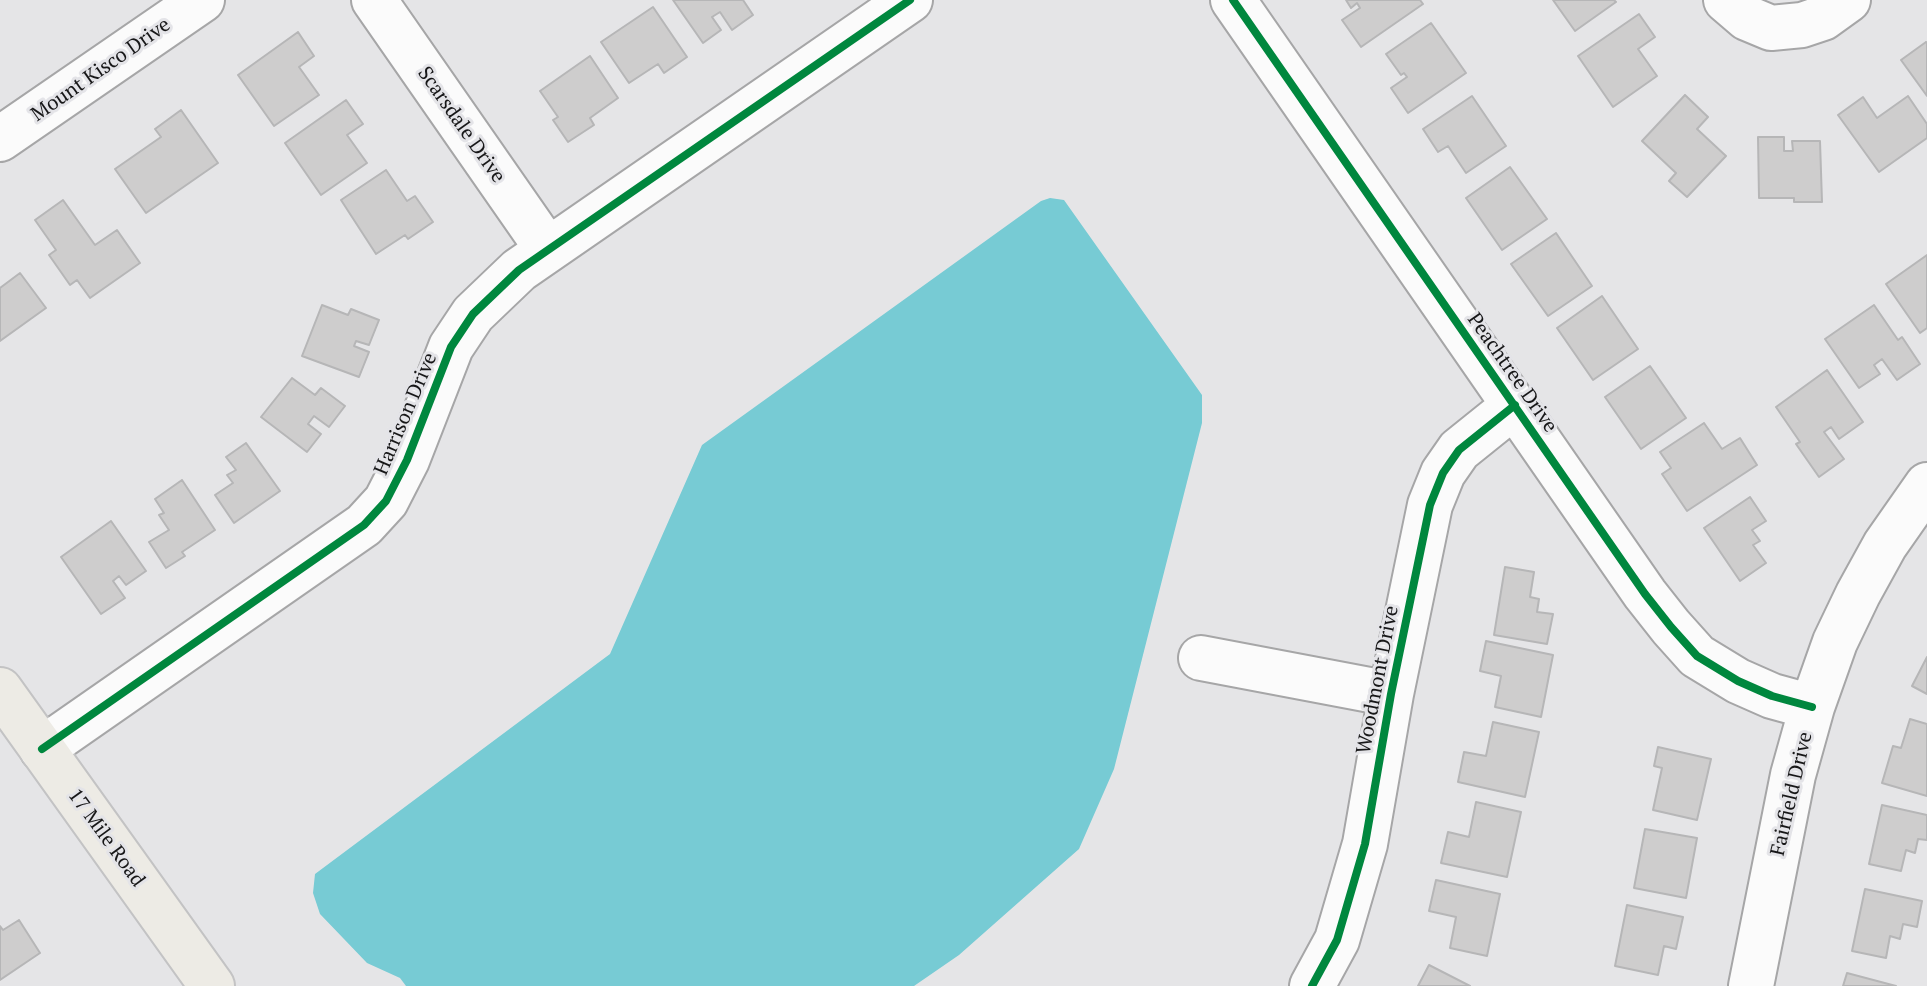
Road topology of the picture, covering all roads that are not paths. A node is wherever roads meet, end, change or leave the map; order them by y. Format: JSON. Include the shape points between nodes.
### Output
{"nodes":[{"id":1,"x":202,"y":0,"type":"edge"},
{"id":2,"x":374,"y":0,"type":"edge"},
{"id":3,"x":910,"y":0,"type":"edge"},
{"id":4,"x":1233,"y":0,"type":"edge"},
{"id":5,"x":1726,"y":0,"type":"edge"},
{"id":6,"x":1848,"y":0,"type":"edge"},
{"id":7,"x":0,"y":139,"type":"edge"},
{"id":8,"x":548,"y":250,"type":"junction"},
{"id":9,"x":1515,"y":405,"type":"junction"},
{"id":10,"x":1927,"y":485,"type":"edge"},
{"id":11,"x":1201,"y":658,"type":"dead end"},
{"id":12,"x":0,"y":690,"type":"edge"},
{"id":13,"x":1391,"y":694,"type":"junction"},
{"id":14,"x":1812,"y":707,"type":"junction"},
{"id":15,"x":42,"y":749,"type":"junction"},
{"id":16,"x":212,"y":986,"type":"edge"},
{"id":17,"x":1312,"y":986,"type":"edge"},
{"id":18,"x":1751,"y":986,"type":"edge"}],
"edges":[{"from":1,"to":7,"type":"street","name":"Mount Kisco Drive"},
{"from":2,"to":8,"type":"street","name":"Scarsdale Drive"},
{"from":3,"to":8,"type":"street","name":"Harrison Drive"},
{"from":4,"to":9,"type":"street","name":"Peachtree Drive"},
{"from":5,"to":6,"type":"street","via":[[1747,18],[1771,28],[1823,18]]},
{"from":8,"to":15,"type":"street","name":"Harrison Drive","via":[[473,314],[451,347],[398,480],[364,525]]},
{"from":9,"to":13,"type":"street","name":"Woodmont Drive","via":[[1459,450],[1443,473],[1430,505]]},
{"from":9,"to":14,"type":"street","name":"Peachtree Drive","via":[[1645,594],[1697,656],[1738,681]]},
{"from":10,"to":14,"type":"street","name":"Fairfield Drive","via":[[1858,594]]},
{"from":11,"to":13,"type":"street"},
{"from":12,"to":15,"type":"main road","name":"17 Mile Road"},
{"from":13,"to":17,"type":"street","name":"Woodmont Drive","via":[[1365,844],[1337,940]]},
{"from":14,"to":18,"type":"street","name":"Fairfield Drive","via":[[1793,775]]},
{"from":15,"to":16,"type":"main road","name":"17 Mile Road"}]}
